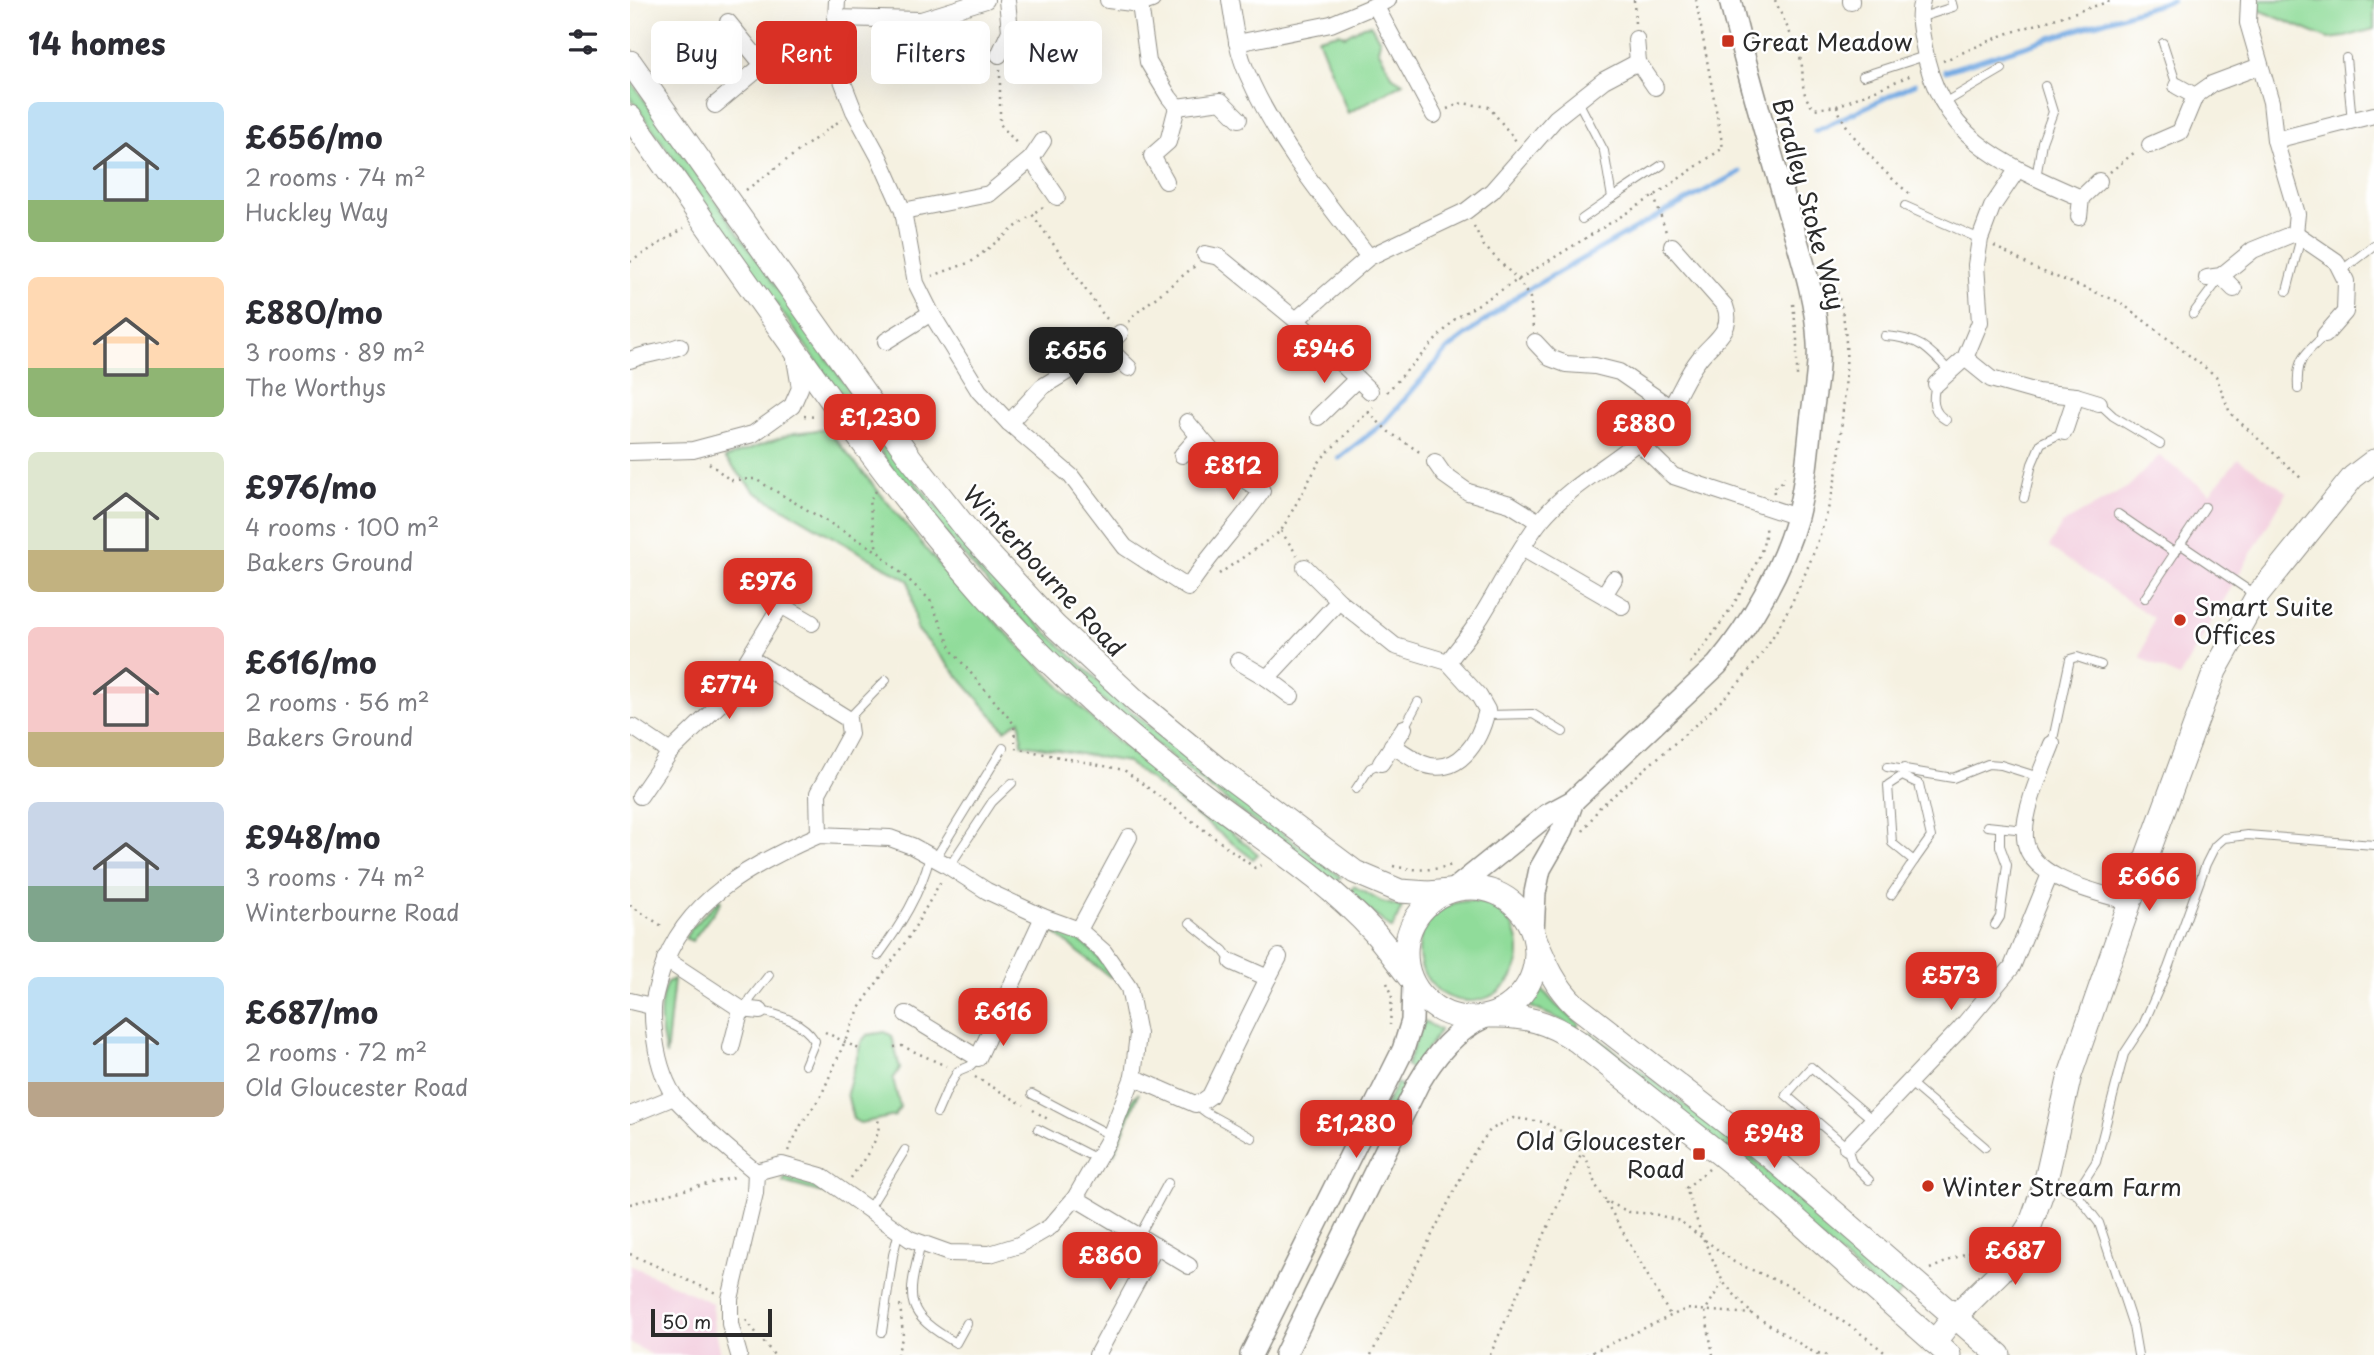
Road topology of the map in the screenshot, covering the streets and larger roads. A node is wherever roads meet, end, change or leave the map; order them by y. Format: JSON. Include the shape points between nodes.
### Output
{"nodes":[{"id":1,"x":837,"y":0,"type":"edge"},
{"id":2,"x":986,"y":0,"type":"edge"},
{"id":3,"x":1007,"y":0,"type":"edge"},
{"id":4,"x":1108,"y":0,"type":"edge"},
{"id":5,"x":1230,"y":0,"type":"edge"},
{"id":6,"x":1730,"y":0,"type":"edge"},
{"id":7,"x":1922,"y":0,"type":"edge"},
{"id":8,"x":2249,"y":0,"type":"edge"},
{"id":9,"x":1146,"y":2,"type":"edge"},
{"id":10,"x":1381,"y":2,"type":"edge"},
{"id":11,"x":835,"y":18,"type":"joint"},
{"id":12,"x":1009,"y":21,"type":"edge"},
{"id":13,"x":742,"y":39,"type":"edge"},
{"id":14,"x":1636,"y":39,"type":"road end"},
{"id":15,"x":1237,"y":43,"type":"junction"},
{"id":16,"x":1004,"y":44,"type":"edge"},
{"id":17,"x":999,"y":55,"type":"road end"},
{"id":18,"x":756,"y":56,"type":"edge"},
{"id":19,"x":630,"y":62,"type":"edge"},
{"id":20,"x":1638,"y":62,"type":"junction"},
{"id":21,"x":2260,"y":66,"type":"junction"},
{"id":22,"x":756,"y":71,"type":"edge"},
{"id":23,"x":844,"y":84,"type":"edge"},
{"id":24,"x":2177,"y":86,"type":"road end"},
{"id":25,"x":1655,"y":88,"type":"dead end"},
{"id":26,"x":2195,"y":96,"type":"junction"},
{"id":27,"x":715,"y":104,"type":"dead end"},
{"id":28,"x":1178,"y":107,"type":"junction"},
{"id":29,"x":1434,"y":114,"type":"road end"},
{"id":30,"x":2374,"y":115,"type":"edge"},
{"id":31,"x":630,"y":117,"type":"edge"},
{"id":32,"x":1239,"y":119,"type":"dead end"},
{"id":33,"x":2274,"y":140,"type":"junction"},
{"id":34,"x":1043,"y":141,"type":"dead end"},
{"id":35,"x":2150,"y":145,"type":"road end"},
{"id":36,"x":1031,"y":159,"type":"junction"},
{"id":37,"x":2017,"y":170,"type":"junction"},
{"id":38,"x":1166,"y":181,"type":"dead end"},
{"id":39,"x":2099,"y":181,"type":"road end"},
{"id":40,"x":1057,"y":197,"type":"road end"},
{"id":41,"x":2081,"y":198,"type":"junction"},
{"id":42,"x":903,"y":211,"type":"junction"},
{"id":43,"x":2079,"y":218,"type":"dead end"},
{"id":44,"x":2298,"y":235,"type":"junction"},
{"id":45,"x":1672,"y":246,"type":"dead end"},
{"id":46,"x":1217,"y":251,"type":"road end"},
{"id":47,"x":1369,"y":257,"type":"junction"},
{"id":48,"x":2234,"y":289,"type":"dead end"},
{"id":49,"x":2345,"y":312,"type":"junction"},
{"id":50,"x":931,"y":313,"type":"junction"},
{"id":51,"x":1296,"y":320,"type":"junction"},
{"id":52,"x":2360,"y":320,"type":"dead end"},
{"id":53,"x":1121,"y":331,"type":"road end"},
{"id":54,"x":2325,"y":335,"type":"road end"},
{"id":55,"x":886,"y":341,"type":"dead end"},
{"id":56,"x":1535,"y":342,"type":"road end"},
{"id":57,"x":793,"y":347,"type":"junction"},
{"id":58,"x":1107,"y":347,"type":"junction"},
{"id":59,"x":1965,"y":358,"type":"junction"},
{"id":60,"x":630,"y":360,"type":"edge"},
{"id":61,"x":1129,"y":368,"type":"dead end"},
{"id":62,"x":667,"y":370,"type":"dead end"},
{"id":63,"x":1357,"y":379,"type":"junction"},
{"id":64,"x":1936,"y":384,"type":"road end"},
{"id":65,"x":1377,"y":396,"type":"road end"},
{"id":66,"x":2076,"y":396,"type":"junction"},
{"id":67,"x":2099,"y":403,"type":"road end"},
{"id":68,"x":1671,"y":408,"type":"junction"},
{"id":69,"x":1318,"y":417,"type":"dead end"},
{"id":70,"x":1009,"y":422,"type":"junction"},
{"id":71,"x":1187,"y":422,"type":"dead end"},
{"id":72,"x":2064,"y":432,"type":"road end"},
{"id":73,"x":1199,"y":436,"type":"junction"},
{"id":74,"x":1638,"y":442,"type":"junction"},
{"id":75,"x":630,"y":452,"type":"edge"},
{"id":76,"x":1181,"y":455,"type":"dead end"},
{"id":77,"x":2374,"y":461,"type":"edge"},
{"id":78,"x":1435,"y":462,"type":"road end"},
{"id":79,"x":1797,"y":517,"type":"junction"},
{"id":80,"x":1539,"y":523,"type":"junction"},
{"id":81,"x":1522,"y":548,"type":"junction"},
{"id":82,"x":1305,"y":567,"type":"road end"},
{"id":83,"x":747,"y":579,"type":"dead end"},
{"id":84,"x":1614,"y":579,"type":"dead end"},
{"id":85,"x":1604,"y":596,"type":"junction"},
{"id":86,"x":1339,"y":601,"type":"junction"},
{"id":87,"x":781,"y":605,"type":"junction"},
{"id":88,"x":1622,"y":606,"type":"dead end"},
{"id":89,"x":812,"y":623,"type":"dead end"},
{"id":90,"x":750,"y":658,"type":"junction"},
{"id":91,"x":1238,"y":661,"type":"dead end"},
{"id":92,"x":1448,"y":662,"type":"junction"},
{"id":93,"x":1267,"y":678,"type":"junction"},
{"id":94,"x":1292,"y":696,"type":"dead end"},
{"id":95,"x":633,"y":727,"type":"dead end"},
{"id":96,"x":1404,"y":728,"type":"road end"},
{"id":97,"x":2052,"y":744,"type":"road end"},
{"id":98,"x":1392,"y":745,"type":"junction"},
{"id":99,"x":670,"y":752,"type":"junction"},
{"id":100,"x":1381,"y":763,"type":"road end"},
{"id":101,"x":640,"y":796,"type":"dead end"},
{"id":102,"x":1573,"y":801,"type":"junction"},
{"id":103,"x":819,"y":835,"type":"junction"},
{"id":104,"x":1129,"y":837,"type":"dead end"},
{"id":105,"x":2050,"y":874,"type":"junction"},
{"id":106,"x":1452,"y":890,"type":"junction"},
{"id":107,"x":2130,"y":902,"type":"junction"},
{"id":108,"x":1043,"y":917,"type":"junction"},
{"id":109,"x":1079,"y":930,"type":"junction"},
{"id":110,"x":1534,"y":934,"type":"junction"},
{"id":111,"x":1279,"y":957,"type":"dead end"},
{"id":112,"x":665,"y":959,"type":"junction"},
{"id":113,"x":1233,"y":962,"type":"road end"},
{"id":114,"x":1268,"y":978,"type":"junction"},
{"id":115,"x":1411,"y":981,"type":"junction"},
{"id":116,"x":630,"y":1001,"type":"edge"},
{"id":117,"x":651,"y":1006,"type":"junction"},
{"id":118,"x":906,"y":1014,"type":"dead end"},
{"id":119,"x":1488,"y":1016,"type":"junction"},
{"id":120,"x":731,"y":1048,"type":"dead end"},
{"id":121,"x":1133,"y":1077,"type":"junction"},
{"id":122,"x":674,"y":1097,"type":"junction"},
{"id":123,"x":630,"y":1115,"type":"edge"},
{"id":124,"x":1847,"y":1147,"type":"road end"},
{"id":125,"x":756,"y":1172,"type":"junction"},
{"id":126,"x":1075,"y":1198,"type":"junction"},
{"id":127,"x":1156,"y":1246,"type":"junction"},
{"id":128,"x":1189,"y":1266,"type":"dead end"},
{"id":129,"x":1955,"y":1316,"type":"junction"},
{"id":130,"x":1942,"y":1348,"type":"edge"},
{"id":131,"x":739,"y":1355,"type":"edge"},
{"id":132,"x":1097,"y":1355,"type":"edge"},
{"id":133,"x":1251,"y":1355,"type":"edge"},
{"id":134,"x":1284,"y":1355,"type":"edge"},
{"id":135,"x":1999,"y":1355,"type":"edge"}],
"edges":[{"from":1,"to":11,"type":"street"},
{"from":2,"to":11,"type":"street","via":[[921,20]]},
{"from":3,"to":12,"type":"street"},
{"from":4,"to":9,"type":"street"},
{"from":5,"to":15,"type":"street"},
{"from":6,"to":79,"type":"street","name":"Bradley Stoke Way","via":[[1800,252],[1818,344]]},
{"from":7,"to":37,"type":"street","via":[[1919,18],[1925,56],[1944,103],[1977,144]]},
{"from":8,"to":21,"type":"street","via":[[2248,23]]},
{"from":9,"to":28,"type":"street","via":[[1148,62]]},
{"from":10,"to":15,"type":"street","via":[[1331,24]]},
{"from":10,"to":29,"type":"street"},
{"from":13,"to":18,"type":"street"},
{"from":14,"to":20,"type":"street"},
{"from":15,"to":47,"type":"street","via":[[1247,73],[1296,162]]},
{"from":16,"to":17,"type":"street"},
{"from":19,"to":106,"type":"main road","name":"Winterbourne Road","via":[[911,459],[972,536],[1055,626],[1177,736],[1355,872],[1400,891],[1429,894]]},
{"from":20,"to":25,"type":"street"},
{"from":20,"to":47,"type":"street","via":[[1604,80],[1556,118],[1492,191],[1466,211]]},
{"from":21,"to":26,"type":"street","via":[[2212,84]]},
{"from":21,"to":33,"type":"street","via":[[2271,102]]},
{"from":22,"to":27,"type":"street"},
{"from":23,"to":42,"type":"street"},
{"from":24,"to":26,"type":"street"},
{"from":26,"to":35,"type":"street","via":[[2180,132]]},
{"from":28,"to":32,"type":"street","via":[[1221,101]]},
{"from":28,"to":38,"type":"street","via":[[1168,142],[1152,156]]},
{"from":30,"to":33,"type":"street"},
{"from":31,"to":57,"type":"main road"},
{"from":33,"to":44,"type":"street","via":[[2297,214]]},
{"from":34,"to":36,"type":"street"},
{"from":36,"to":40,"type":"street"},
{"from":36,"to":42,"type":"street","via":[[989,194]]},
{"from":37,"to":41,"type":"street"},
{"from":37,"to":59,"type":"street","via":[[1993,207],[1980,239],[1976,265],[1980,322]]},
{"from":39,"to":41,"type":"street"},
{"from":41,"to":43,"type":"street"},
{"from":42,"to":50,"type":"street","via":[[916,283]]},
{"from":44,"to":48,"type":"street","via":[[2253,250],[2214,277]]},
{"from":44,"to":49,"type":"street","via":[[2336,261],[2346,281]]},
{"from":45,"to":68,"type":"street","via":[[1728,314],[1725,330],[1699,359]]},
{"from":46,"to":51,"type":"street"},
{"from":47,"to":51,"type":"street"},
{"from":49,"to":52,"type":"street"},
{"from":49,"to":54,"type":"street"},
{"from":50,"to":55,"type":"street"},
{"from":50,"to":70,"type":"street","via":[[979,391]]},
{"from":51,"to":63,"type":"street"},
{"from":53,"to":58,"type":"street"},
{"from":56,"to":68,"type":"street","via":[[1550,358],[1566,364],[1619,372]]},
{"from":57,"to":75,"type":"street","via":[[800,388],[792,406],[753,434],[693,450]]},
{"from":57,"to":115,"type":"main road","via":[[951,558],[1048,661],[1199,792],[1311,875],[1374,933]]},
{"from":58,"to":61,"type":"street"},
{"from":58,"to":70,"type":"street","via":[[1042,387]]},
{"from":59,"to":64,"type":"street"},
{"from":59,"to":66,"type":"street","via":[[1991,379],[2037,392]]},
{"from":60,"to":62,"type":"street","via":[[672,349]]},
{"from":63,"to":65,"type":"street"},
{"from":63,"to":69,"type":"street"},
{"from":66,"to":67,"type":"street"},
{"from":66,"to":72,"type":"street"},
{"from":68,"to":74,"type":"street"},
{"from":70,"to":73,"type":"street","via":[[1071,476],[1125,547],[1188,588],[1262,491],[1226,468]]},
{"from":71,"to":73,"type":"street"},
{"from":73,"to":76,"type":"street"},
{"from":74,"to":79,"type":"street","via":[[1672,476]]},
{"from":74,"to":80,"type":"street","via":[[1560,498]]},
{"from":77,"to":107,"type":"main road","via":[[2353,477],[2257,596],[2215,671]]},
{"from":78,"to":80,"type":"street","via":[[1444,475],[1468,492],[1510,503]]},
{"from":79,"to":102,"type":"street","name":"Bradley Stoke Way","via":[[1760,603],[1735,643],[1699,684]]},
{"from":80,"to":81,"type":"street"},
{"from":81,"to":85,"type":"street"},
{"from":81,"to":92,"type":"street","via":[[1478,623]]},
{"from":82,"to":86,"type":"street"},
{"from":83,"to":87,"type":"street"},
{"from":84,"to":85,"type":"street"},
{"from":85,"to":88,"type":"street"},
{"from":86,"to":92,"type":"street","via":[[1395,646]]},
{"from":86,"to":93,"type":"street"},
{"from":87,"to":89,"type":"street"},
{"from":87,"to":90,"type":"street"},
{"from":90,"to":99,"type":"street","via":[[721,703]]},
{"from":90,"to":103,"type":"street","via":[[848,719],[850,734],[818,793]]},
{"from":91,"to":93,"type":"street"},
{"from":92,"to":98,"type":"street","via":[[1487,710],[1470,751],[1449,766],[1433,766]]},
{"from":93,"to":94,"type":"street"},
{"from":95,"to":99,"type":"street"},
{"from":96,"to":98,"type":"street"},
{"from":97,"to":105,"type":"street","via":[[2025,830],[2033,860]]},
{"from":98,"to":100,"type":"street"},
{"from":99,"to":101,"type":"street"},
{"from":102,"to":106,"type":"street","name":"Bradley Stoke Way","via":[[1546,815]]},
{"from":102,"to":110,"type":"street","name":"Bradley Stoke Way","via":[[1541,869]]},
{"from":103,"to":108,"type":"street","via":[[890,838],[912,846],[987,891]]},
{"from":103,"to":112,"type":"street","via":[[773,855],[724,886],[689,919]]},
{"from":104,"to":109,"type":"street"},
{"from":105,"to":107,"type":"street"},
{"from":105,"to":124,"type":"street","via":[[2012,967],[1960,1029]]},
{"from":106,"to":110,"type":"main road","via":[[1474,887],[1493,891],[1511,901]]},
{"from":106,"to":115,"type":"main road","via":[[1433,899],[1411,926],[1406,961]]},
{"from":107,"to":129,"type":"main road","via":[[2070,1075],[2031,1223],[2001,1271]]},
{"from":108,"to":109,"type":"street"},
{"from":108,"to":118,"type":"street","via":[[978,1058]]},
{"from":109,"to":121,"type":"street","via":[[1104,952],[1129,989],[1138,1034]]},
{"from":110,"to":119,"type":"main road","via":[[1533,976],[1509,1007]]},
{"from":110,"to":129,"type":"main road","via":[[1549,972],[1575,1005],[1773,1159]]},
{"from":111,"to":114,"type":"street"},
{"from":112,"to":117,"type":"street"},
{"from":112,"to":120,"type":"street","via":[[749,1010]]},
{"from":113,"to":114,"type":"street"},
{"from":114,"to":121,"type":"street","via":[[1210,1096],[1195,1104]]},
{"from":115,"to":119,"type":"main road","via":[[1425,1000],[1443,1012],[1464,1018]]},
{"from":115,"to":133,"type":"street","via":[[1412,1021],[1404,1050]]},
{"from":116,"to":117,"type":"street"},
{"from":117,"to":122,"type":"street","via":[[656,1053]]},
{"from":119,"to":130,"type":"main road","via":[[1536,1019],[1577,1041],[1749,1177]]},
{"from":119,"to":134,"type":"street","via":[[1470,1024],[1430,1064]]},
{"from":121,"to":126,"type":"street","via":[[1110,1135]]},
{"from":122,"to":123,"type":"street"},
{"from":122,"to":125,"type":"street"},
{"from":125,"to":126,"type":"street","via":[[782,1164],[821,1176],[910,1239],[949,1253],[990,1254],[1019,1245],[1051,1227]]},
{"from":125,"to":131,"type":"street","via":[[730,1299],[730,1324]]},
{"from":126,"to":127,"type":"street"},
{"from":127,"to":128,"type":"street"},
{"from":127,"to":132,"type":"street"},
{"from":129,"to":130,"type":"main road"},
{"from":129,"to":135,"type":"main road"}]}
